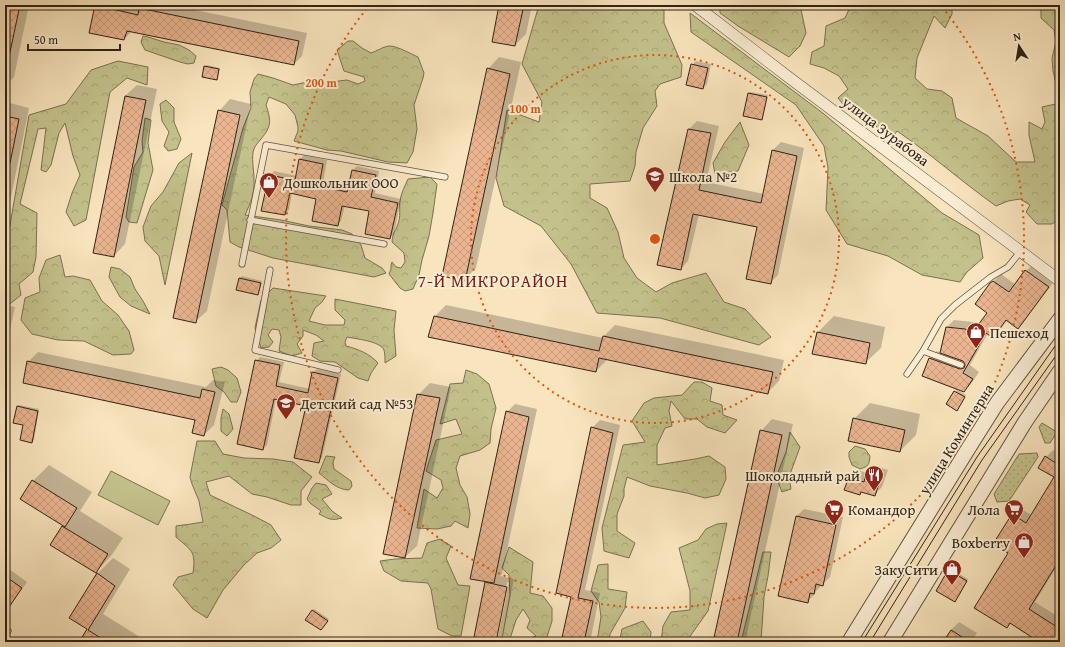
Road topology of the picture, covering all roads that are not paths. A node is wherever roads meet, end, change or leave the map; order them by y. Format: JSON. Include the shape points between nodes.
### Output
{"nodes":[{"id":1,"x":695,"y":5,"type":"edge"},
{"id":2,"x":445,"y":177,"type":"dead end"},
{"id":3,"x":250,"y":220,"type":"junction"},
{"id":4,"x":384,"y":244,"type":"dead end"},
{"id":5,"x":1020,"y":252,"type":"junction"},
{"id":6,"x":242,"y":264,"type":"dead end"},
{"id":7,"x":270,"y":270,"type":"dead end"},
{"id":8,"x":1060,"y":281,"type":"edge"},
{"id":9,"x":1060,"y":319,"type":"edge"},
{"id":10,"x":923,"y":351,"type":"junction"},
{"id":11,"x":961,"y":365,"type":"dead end"},
{"id":12,"x":338,"y":370,"type":"dead end"},
{"id":13,"x":1060,"y":371,"type":"edge"},
{"id":14,"x":907,"y":374,"type":"dead end"},
{"id":15,"x":849,"y":642,"type":"edge"},
{"id":16,"x":890,"y":642,"type":"edge"}],
"edges":[{"from":1,"to":5,"type":"street","name":"улица Зурабова"},
{"from":2,"to":3,"type":"lane","via":[[266,145]]},
{"from":3,"to":4,"type":"lane"},
{"from":3,"to":6,"type":"lane"},
{"from":5,"to":8,"type":"street","name":"улица Зурабова"},
{"from":5,"to":10,"type":"lane","via":[[1008,267],[991,277],[941,319]]},
{"from":7,"to":12,"type":"lane","via":[[254,350]]},
{"from":9,"to":15,"type":"street","name":"улица Коминтерна","via":[[998,403]]},
{"from":10,"to":11,"type":"lane"},
{"from":10,"to":14,"type":"lane"},
{"from":13,"to":16,"type":"street","via":[[1025,422]]}]}
